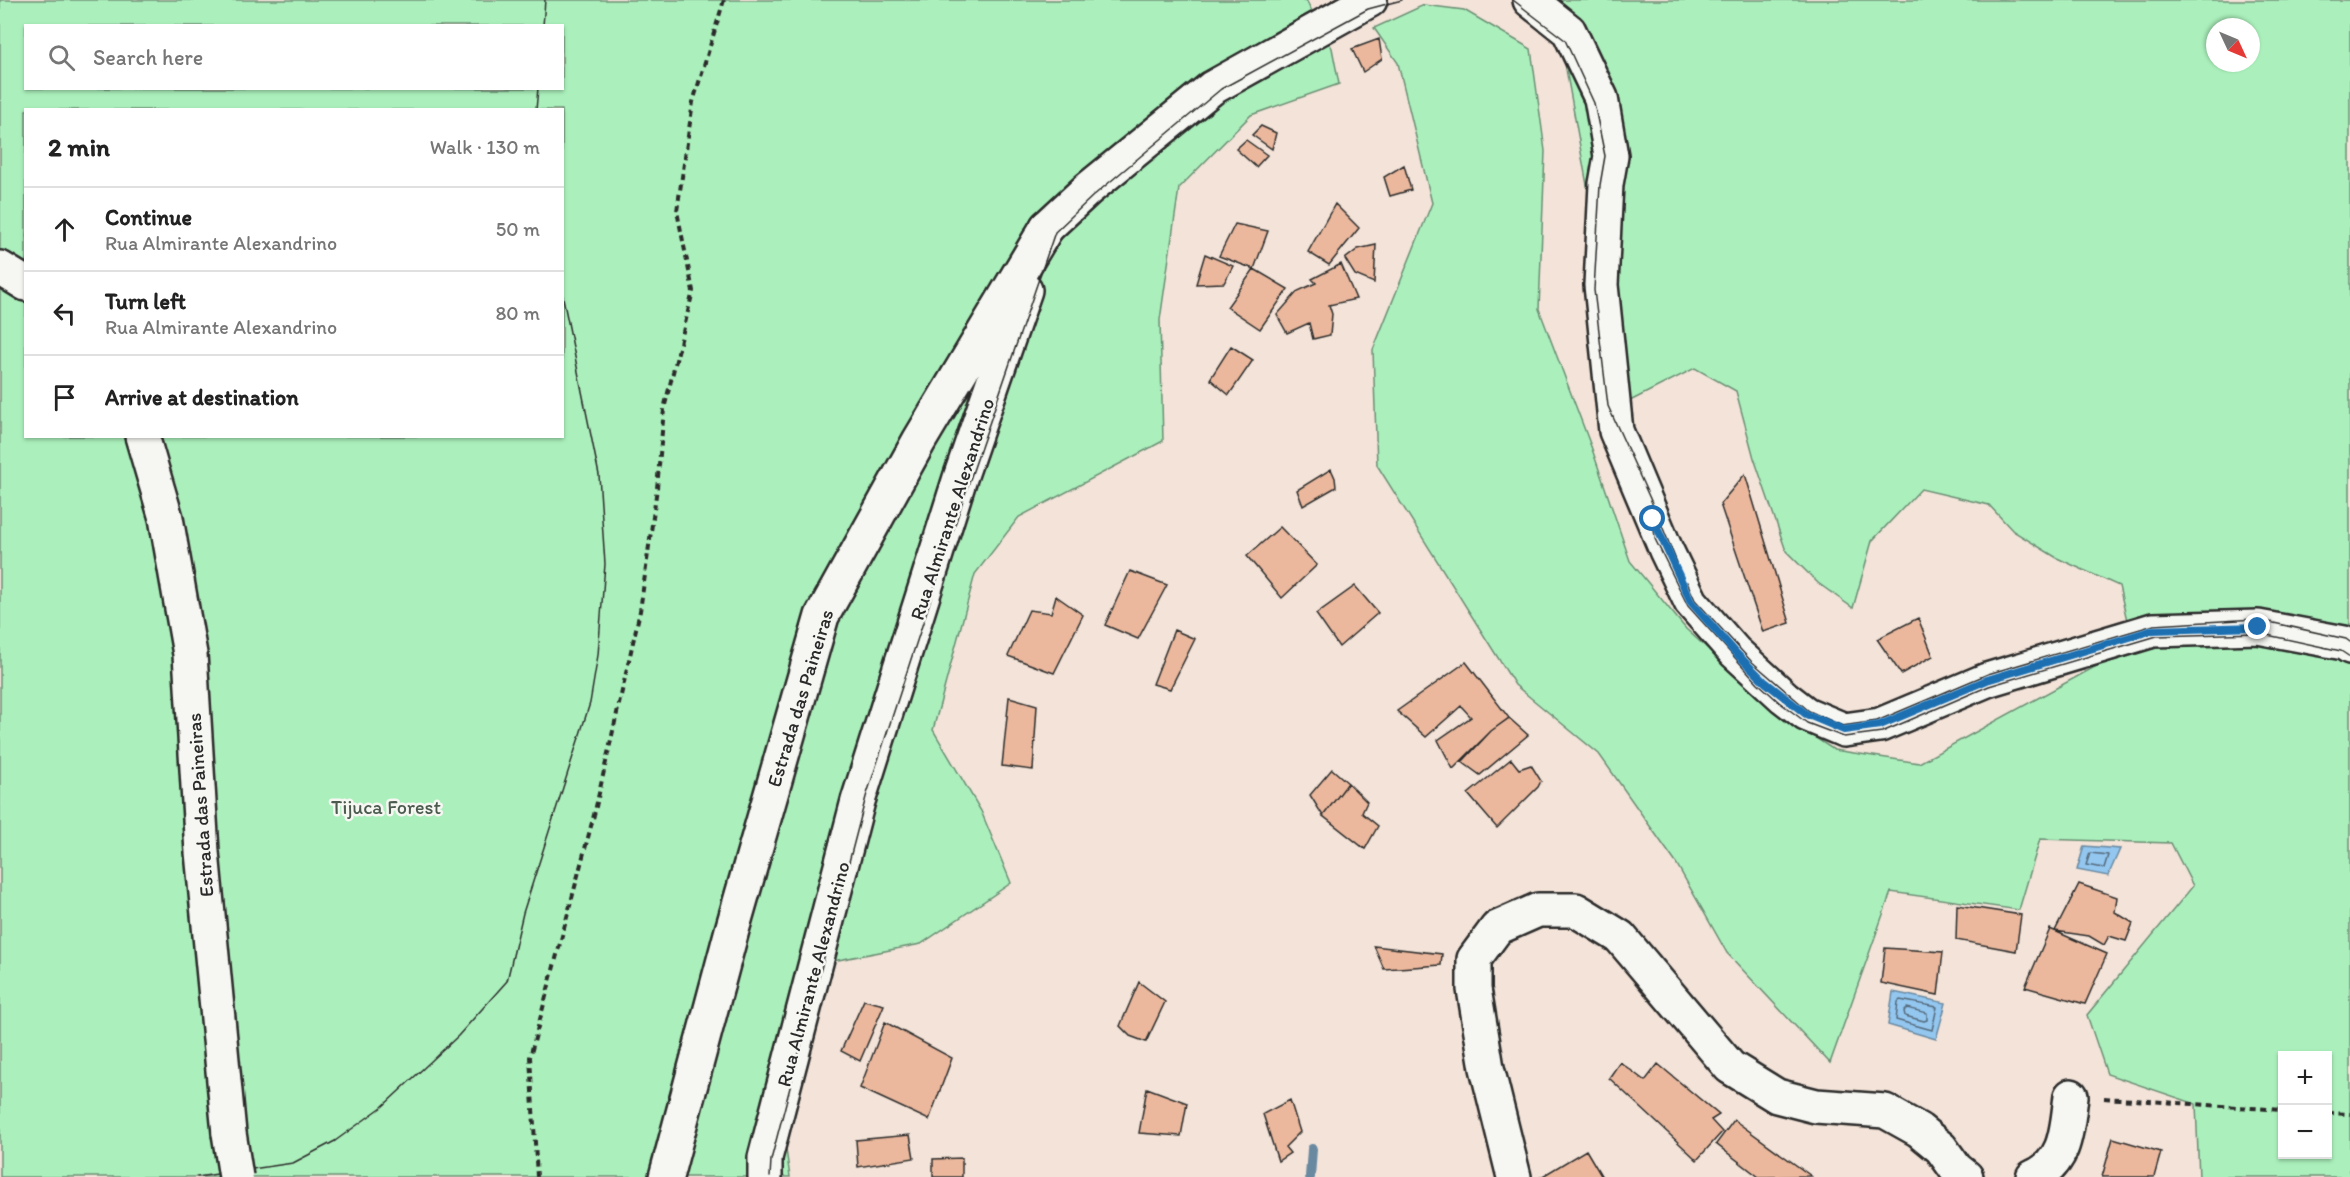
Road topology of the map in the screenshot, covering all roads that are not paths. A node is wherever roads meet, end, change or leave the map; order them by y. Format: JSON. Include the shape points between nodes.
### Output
{"nodes":[{"id":1,"x":1370,"y":0,"type":"edge"},
{"id":2,"x":1530,"y":0,"type":"edge"},
{"id":3,"x":1047,"y":227,"type":"junction"},
{"id":4,"x":0,"y":268,"type":"edge"},
{"id":5,"x":24,"y":283,"type":"edge"},
{"id":6,"x":143,"y":438,"type":"edge"},
{"id":7,"x":2350,"y":647,"type":"edge"},
{"id":8,"x":2071,"y":1096,"type":"road end"},
{"id":9,"x":236,"y":1177,"type":"edge"},
{"id":10,"x":666,"y":1177,"type":"edge"},
{"id":11,"x":765,"y":1177,"type":"edge"},
{"id":12,"x":1514,"y":1177,"type":"edge"},
{"id":13,"x":1966,"y":1177,"type":"edge"},
{"id":14,"x":2033,"y":1177,"type":"edge"}],
"edges":[{"from":1,"to":3,"type":"street","name":"Rua Almirante Alexandrino","via":[[1212,88]]},
{"from":2,"to":7,"type":"street","via":[[1569,32],[1601,98],[1611,156],[1601,285],[1616,431],[1691,602],[1735,652],[1784,697],[1806,714],[1844,730],[1880,725],[1987,680],[2153,630],[2258,627]]},
{"from":3,"to":10,"type":"street","name":"Estrada das Paineiras","via":[[919,441],[822,616]]},
{"from":3,"to":11,"type":"street","name":"Rua Almirante Alexandrino","via":[[960,478],[858,801],[765,1158]]},
{"from":4,"to":5,"type":"street"},
{"from":6,"to":9,"type":"street","name":"Estrada das Paineiras","bridge":true,"via":[[166,519],[190,654],[202,852]]},
{"from":8,"to":14,"type":"street","via":[[2066,1140],[2054,1163]]},
{"from":12,"to":13,"type":"street","via":[[1487,1068],[1474,990],[1474,959],[1497,928],[1538,910],[1576,910],[1620,937],[1730,1067],[1777,1096],[1816,1106],[1885,1112],[1919,1130]]}]}
